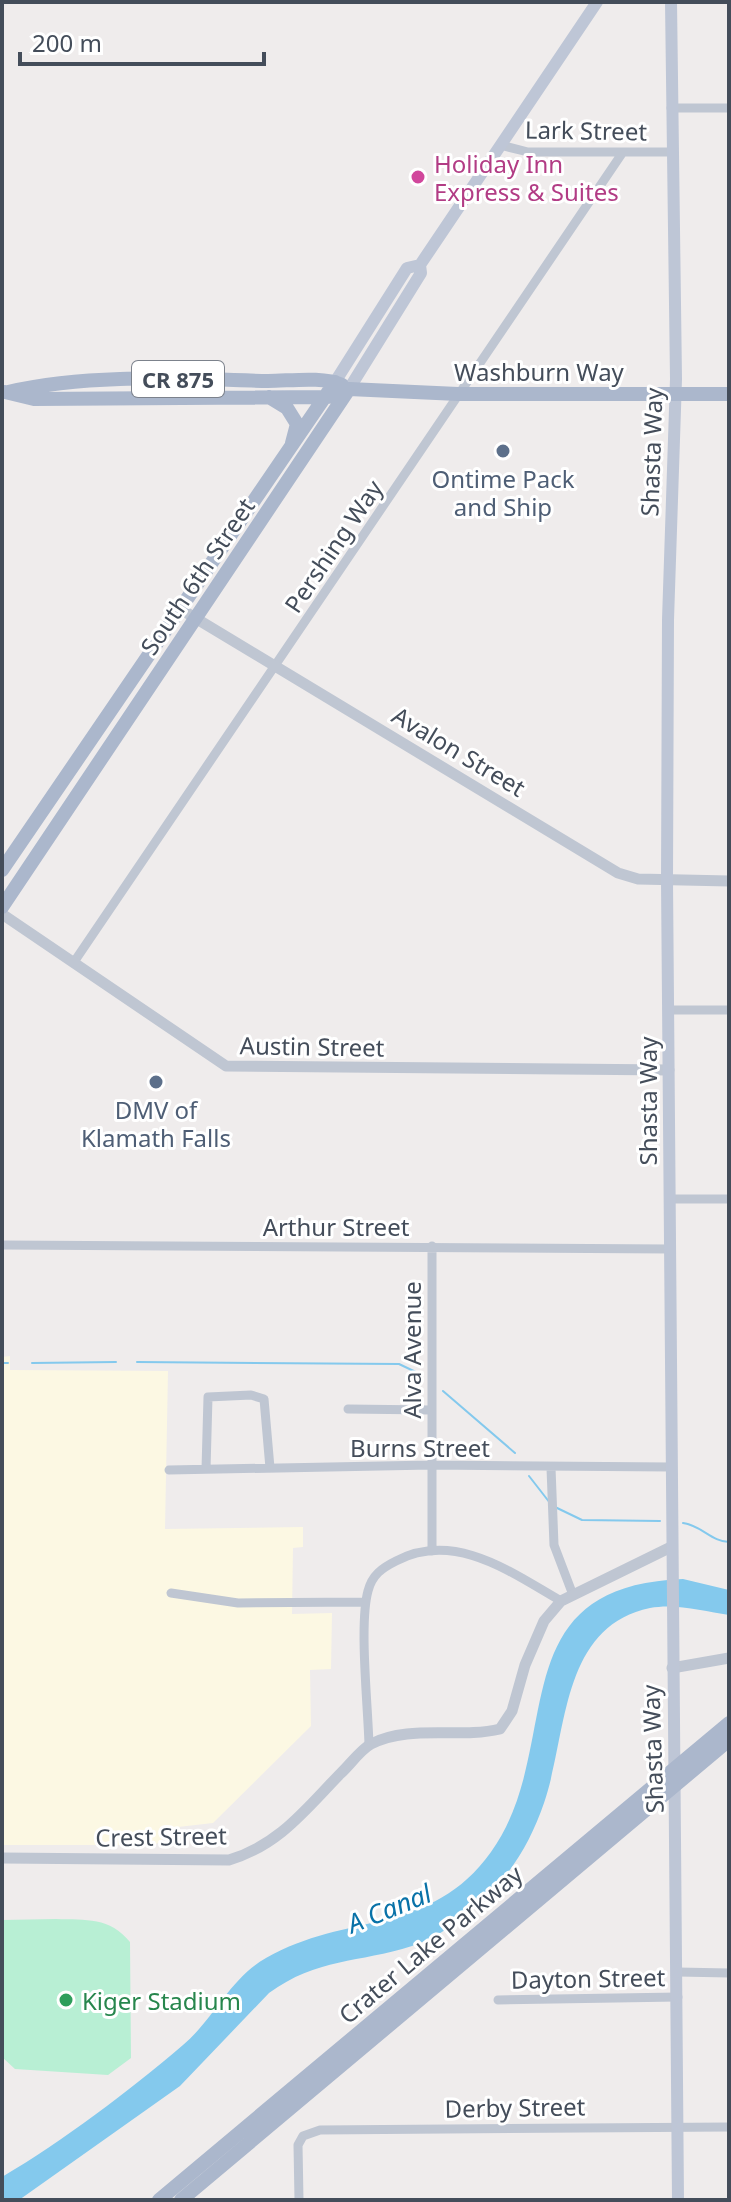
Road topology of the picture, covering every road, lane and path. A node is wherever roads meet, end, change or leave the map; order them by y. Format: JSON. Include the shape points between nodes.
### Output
{"nodes":[{"id":1,"x":597,"y":2,"type":"edge"},
{"id":2,"x":671,"y":2,"type":"edge"},
{"id":3,"x":671,"y":108,"type":"junction"},
{"id":4,"x":729,"y":108,"type":"edge"},
{"id":5,"x":500,"y":145,"type":"junction"},
{"id":6,"x":623,"y":152,"type":"junction"},
{"id":7,"x":672,"y":152,"type":"junction"},
{"id":8,"x":420,"y":265,"type":"junction"},
{"id":9,"x":190,"y":379,"type":"junction"},
{"id":10,"x":231,"y":380,"type":"junction"},
{"id":11,"x":99,"y":381,"type":"junction"},
{"id":12,"x":335,"y":382,"type":"junction"},
{"id":13,"x":349,"y":389,"type":"junction"},
{"id":14,"x":4,"y":392,"type":"edge"},
{"id":15,"x":458,"y":394,"type":"junction"},
{"id":16,"x":674,"y":394,"type":"junction"},
{"id":17,"x":729,"y":394,"type":"edge"},
{"id":18,"x":269,"y":396,"type":"junction"},
{"id":19,"x":328,"y":397,"type":"junction"},
{"id":20,"x":49,"y":399,"type":"junction"},
{"id":21,"x":106,"y":399,"type":"junction"},
{"id":22,"x":148,"y":399,"type":"junction"},
{"id":23,"x":289,"y":453,"type":"junction"},
{"id":24,"x":182,"y":610,"type":"junction"},
{"id":25,"x":196,"y":618,"type":"junction"},
{"id":26,"x":276,"y":666,"type":"junction"},
{"id":27,"x":2,"y":870,"type":"edge"},
{"id":28,"x":667,"y":881,"type":"junction"},
{"id":29,"x":729,"y":881,"type":"edge"},
{"id":30,"x":2,"y":907,"type":"edge"},
{"id":31,"x":2,"y":914,"type":"edge"},
{"id":32,"x":74,"y":962,"type":"junction"},
{"id":33,"x":668,"y":1010,"type":"junction"},
{"id":34,"x":729,"y":1010,"type":"edge"},
{"id":35,"x":669,"y":1070,"type":"junction"},
{"id":36,"x":669,"y":1199,"type":"junction"},
{"id":37,"x":729,"y":1199,"type":"edge"},
{"id":38,"x":2,"y":1245,"type":"edge"},
{"id":39,"x":432,"y":1246,"type":"junction"},
{"id":40,"x":670,"y":1249,"type":"junction"},
{"id":41,"x":348,"y":1409,"type":"dead end"},
{"id":42,"x":430,"y":1410,"type":"junction"},
{"id":43,"x":431,"y":1465,"type":"junction"},
{"id":44,"x":671,"y":1467,"type":"junction"},
{"id":45,"x":270,"y":1468,"type":"junction"},
{"id":46,"x":551,"y":1468,"type":"junction"},
{"id":47,"x":206,"y":1469,"type":"junction"},
{"id":48,"x":169,"y":1470,"type":"dead end"},
{"id":49,"x":671,"y":1547,"type":"junction"},
{"id":50,"x":432,"y":1551,"type":"junction"},
{"id":51,"x":171,"y":1593,"type":"dead end"},
{"id":52,"x":573,"y":1595,"type":"junction"},
{"id":53,"x":561,"y":1601,"type":"junction"},
{"id":54,"x":365,"y":1602,"type":"junction"},
{"id":55,"x":729,"y":1658,"type":"edge"},
{"id":56,"x":672,"y":1668,"type":"junction"},
{"id":57,"x":729,"y":1723,"type":"edge"},
{"id":58,"x":729,"y":1740,"type":"edge"},
{"id":59,"x":369,"y":1745,"type":"junction"},
{"id":60,"x":674,"y":1769,"type":"junction"},
{"id":61,"x":675,"y":1785,"type":"junction"},
{"id":62,"x":2,"y":1858,"type":"edge"},
{"id":63,"x":678,"y":1972,"type":"junction"},
{"id":64,"x":729,"y":1973,"type":"edge"},
{"id":65,"x":678,"y":1997,"type":"junction"},
{"id":66,"x":498,"y":2000,"type":"dead end"},
{"id":67,"x":678,"y":2126,"type":"junction"},
{"id":68,"x":729,"y":2127,"type":"edge"},
{"id":69,"x":159,"y":2200,"type":"edge"},
{"id":70,"x":181,"y":2200,"type":"edge"},
{"id":71,"x":299,"y":2200,"type":"edge"},
{"id":72,"x":678,"y":2200,"type":"edge"}],
"edges":[{"from":1,"to":5,"type":"main road","name":"South 6th Street"},
{"from":2,"to":3,"type":"main road","name":"Shasta Way"},
{"from":3,"to":4,"type":"street"},
{"from":3,"to":7,"type":"main road","name":"Shasta Way"},
{"from":5,"to":6,"type":"street","name":"Lark Street","via":[[528,152]]},
{"from":5,"to":8,"type":"main road","name":"South 6th Street"},
{"from":6,"to":7,"type":"street","name":"Lark Street"},
{"from":6,"to":15,"type":"street","name":"Pershing Way"},
{"from":7,"to":16,"type":"main road","name":"Shasta Way"},
{"from":8,"to":12,"type":"main road","name":"South 6th Street","via":[[407,268]]},
{"from":8,"to":13,"type":"main road","name":"South 6th Street","via":[[421,273]]},
{"from":9,"to":10,"type":"main road","name":"Washburn Way","number":"CR 875"},
{"from":9,"to":11,"type":"main road","name":"Washburn Way","number":"CR 875"},
{"from":9,"to":21,"type":"main road","via":[[189,386],[145,387]]},
{"from":10,"to":12,"type":"main road","name":"Washburn Way","number":"CR 875"},
{"from":10,"to":22,"type":"main road","via":[[207,390],[155,392]]},
{"from":11,"to":14,"type":"main road","name":"Washburn Way","number":"CR 875"},
{"from":11,"to":20,"type":"main road","via":[[98,390]]},
{"from":12,"to":13,"type":"main road","name":"Washburn Way","number":"CR 875"},
{"from":12,"to":19,"type":"main road","name":"South 6th Street"},
{"from":13,"to":15,"type":"main road","name":"Washburn Way"},
{"from":13,"to":19,"type":"main road","name":"Washburn Way","number":"CR 875"},
{"from":13,"to":25,"type":"main road","name":"South 6th Street"},
{"from":14,"to":20,"type":"main road","name":"Washburn Way","number":"CR 875"},
{"from":15,"to":16,"type":"main road","name":"Washburn Way"},
{"from":15,"to":26,"type":"street","name":"Pershing Way"},
{"from":16,"to":17,"type":"main road","name":"Washburn Way"},
{"from":16,"to":28,"type":"main road","name":"Shasta Way"},
{"from":18,"to":19,"type":"main road","name":"Washburn Way","number":"CR 875"},
{"from":18,"to":22,"type":"main road","name":"Washburn Way","number":"CR 875"},
{"from":18,"to":23,"type":"main road","via":[[287,408],[297,424]]},
{"from":19,"to":23,"type":"main road","name":"South 6th Street"},
{"from":20,"to":21,"type":"main road","name":"Washburn Way","number":"CR 875"},
{"from":21,"to":22,"type":"main road","name":"Washburn Way","number":"CR 875"},
{"from":23,"to":24,"type":"main road","name":"South 6th Street"},
{"from":24,"to":25,"type":"street","name":"Avalon Street"},
{"from":24,"to":27,"type":"main road","name":"South 6th Street"},
{"from":25,"to":26,"type":"street","name":"Avalon Street"},
{"from":25,"to":30,"type":"main road","name":"South 6th Street"},
{"from":26,"to":28,"type":"street","name":"Avalon Street","via":[[618,873]]},
{"from":26,"to":32,"type":"street","name":"Pershing Way"},
{"from":28,"to":29,"type":"street","name":"Avalon Street"},
{"from":28,"to":33,"type":"main road","name":"Shasta Way"},
{"from":31,"to":32,"type":"street","name":"Austin Street"},
{"from":32,"to":35,"type":"street","name":"Austin Street","via":[[226,1066]]},
{"from":33,"to":34,"type":"street"},
{"from":33,"to":35,"type":"main road","name":"Shasta Way"},
{"from":35,"to":36,"type":"main road","name":"Shasta Way"},
{"from":36,"to":37,"type":"street"},
{"from":36,"to":40,"type":"main road","name":"Shasta Way"},
{"from":38,"to":39,"type":"street","name":"Arthur Street"},
{"from":39,"to":40,"type":"street","name":"Arthur Street"},
{"from":39,"to":42,"type":"street","name":"Alva Avenue"},
{"from":40,"to":44,"type":"main road","name":"Shasta Way"},
{"from":41,"to":42,"type":"street"},
{"from":42,"to":43,"type":"street","name":"Alva Avenue"},
{"from":43,"to":45,"type":"street","name":"Burns Street"},
{"from":43,"to":46,"type":"street","name":"Burns Street"},
{"from":43,"to":50,"type":"street","name":"Alva Avenue"},
{"from":44,"to":46,"type":"street","name":"Burns Street"},
{"from":44,"to":49,"type":"main road","name":"Shasta Way"},
{"from":45,"to":47,"type":"street","name":"Burns Street"},
{"from":45,"to":47,"type":"street","via":[[264,1399],[251,1395],[208,1397]]},
{"from":46,"to":52,"type":"street","via":[[554,1545]]},
{"from":47,"to":48,"type":"street","name":"Burns Street"},
{"from":49,"to":52,"type":"street"},
{"from":49,"to":56,"type":"main road","name":"Shasta Way"},
{"from":50,"to":53,"type":"street","via":[[465,1552],[497,1564]]},
{"from":50,"to":54,"type":"street","via":[[377,1572]]},
{"from":51,"to":54,"type":"street","via":[[238,1603]]},
{"from":52,"to":53,"type":"street"},
{"from":53,"to":59,"type":"street","via":[[544,1621],[512,1711],[500,1729],[475,1736],[395,1735]]},
{"from":54,"to":59,"type":"street"},
{"from":55,"to":56,"type":"street"},
{"from":56,"to":60,"type":"main road","name":"Shasta Way"},
{"from":57,"to":60,"type":"main road","name":"Crater Lake Parkway"},
{"from":58,"to":61,"type":"main road","name":"Crater Lake Parkway"},
{"from":59,"to":62,"type":"street","name":"Crest Street","via":[[258,1852],[229,1860]]},
{"from":60,"to":61,"type":"main road","name":"Shasta Way"},
{"from":60,"to":69,"type":"main road","name":"Crater Lake Parkway"},
{"from":61,"to":63,"type":"main road","name":"Shasta Way"},
{"from":61,"to":70,"type":"main road","name":"Crater Lake Parkway"},
{"from":63,"to":64,"type":"street","name":"Dayton Street"},
{"from":63,"to":65,"type":"main road","name":"Shasta Way"},
{"from":65,"to":66,"type":"street","name":"Dayton Street"},
{"from":65,"to":67,"type":"main road","name":"Shasta Way"},
{"from":67,"to":68,"type":"street","name":"Derby Street"},
{"from":67,"to":71,"type":"street","name":"Derby Street","via":[[320,2130],[303,2136],[298,2145]]},
{"from":67,"to":72,"type":"main road","name":"Shasta Way"}]}
